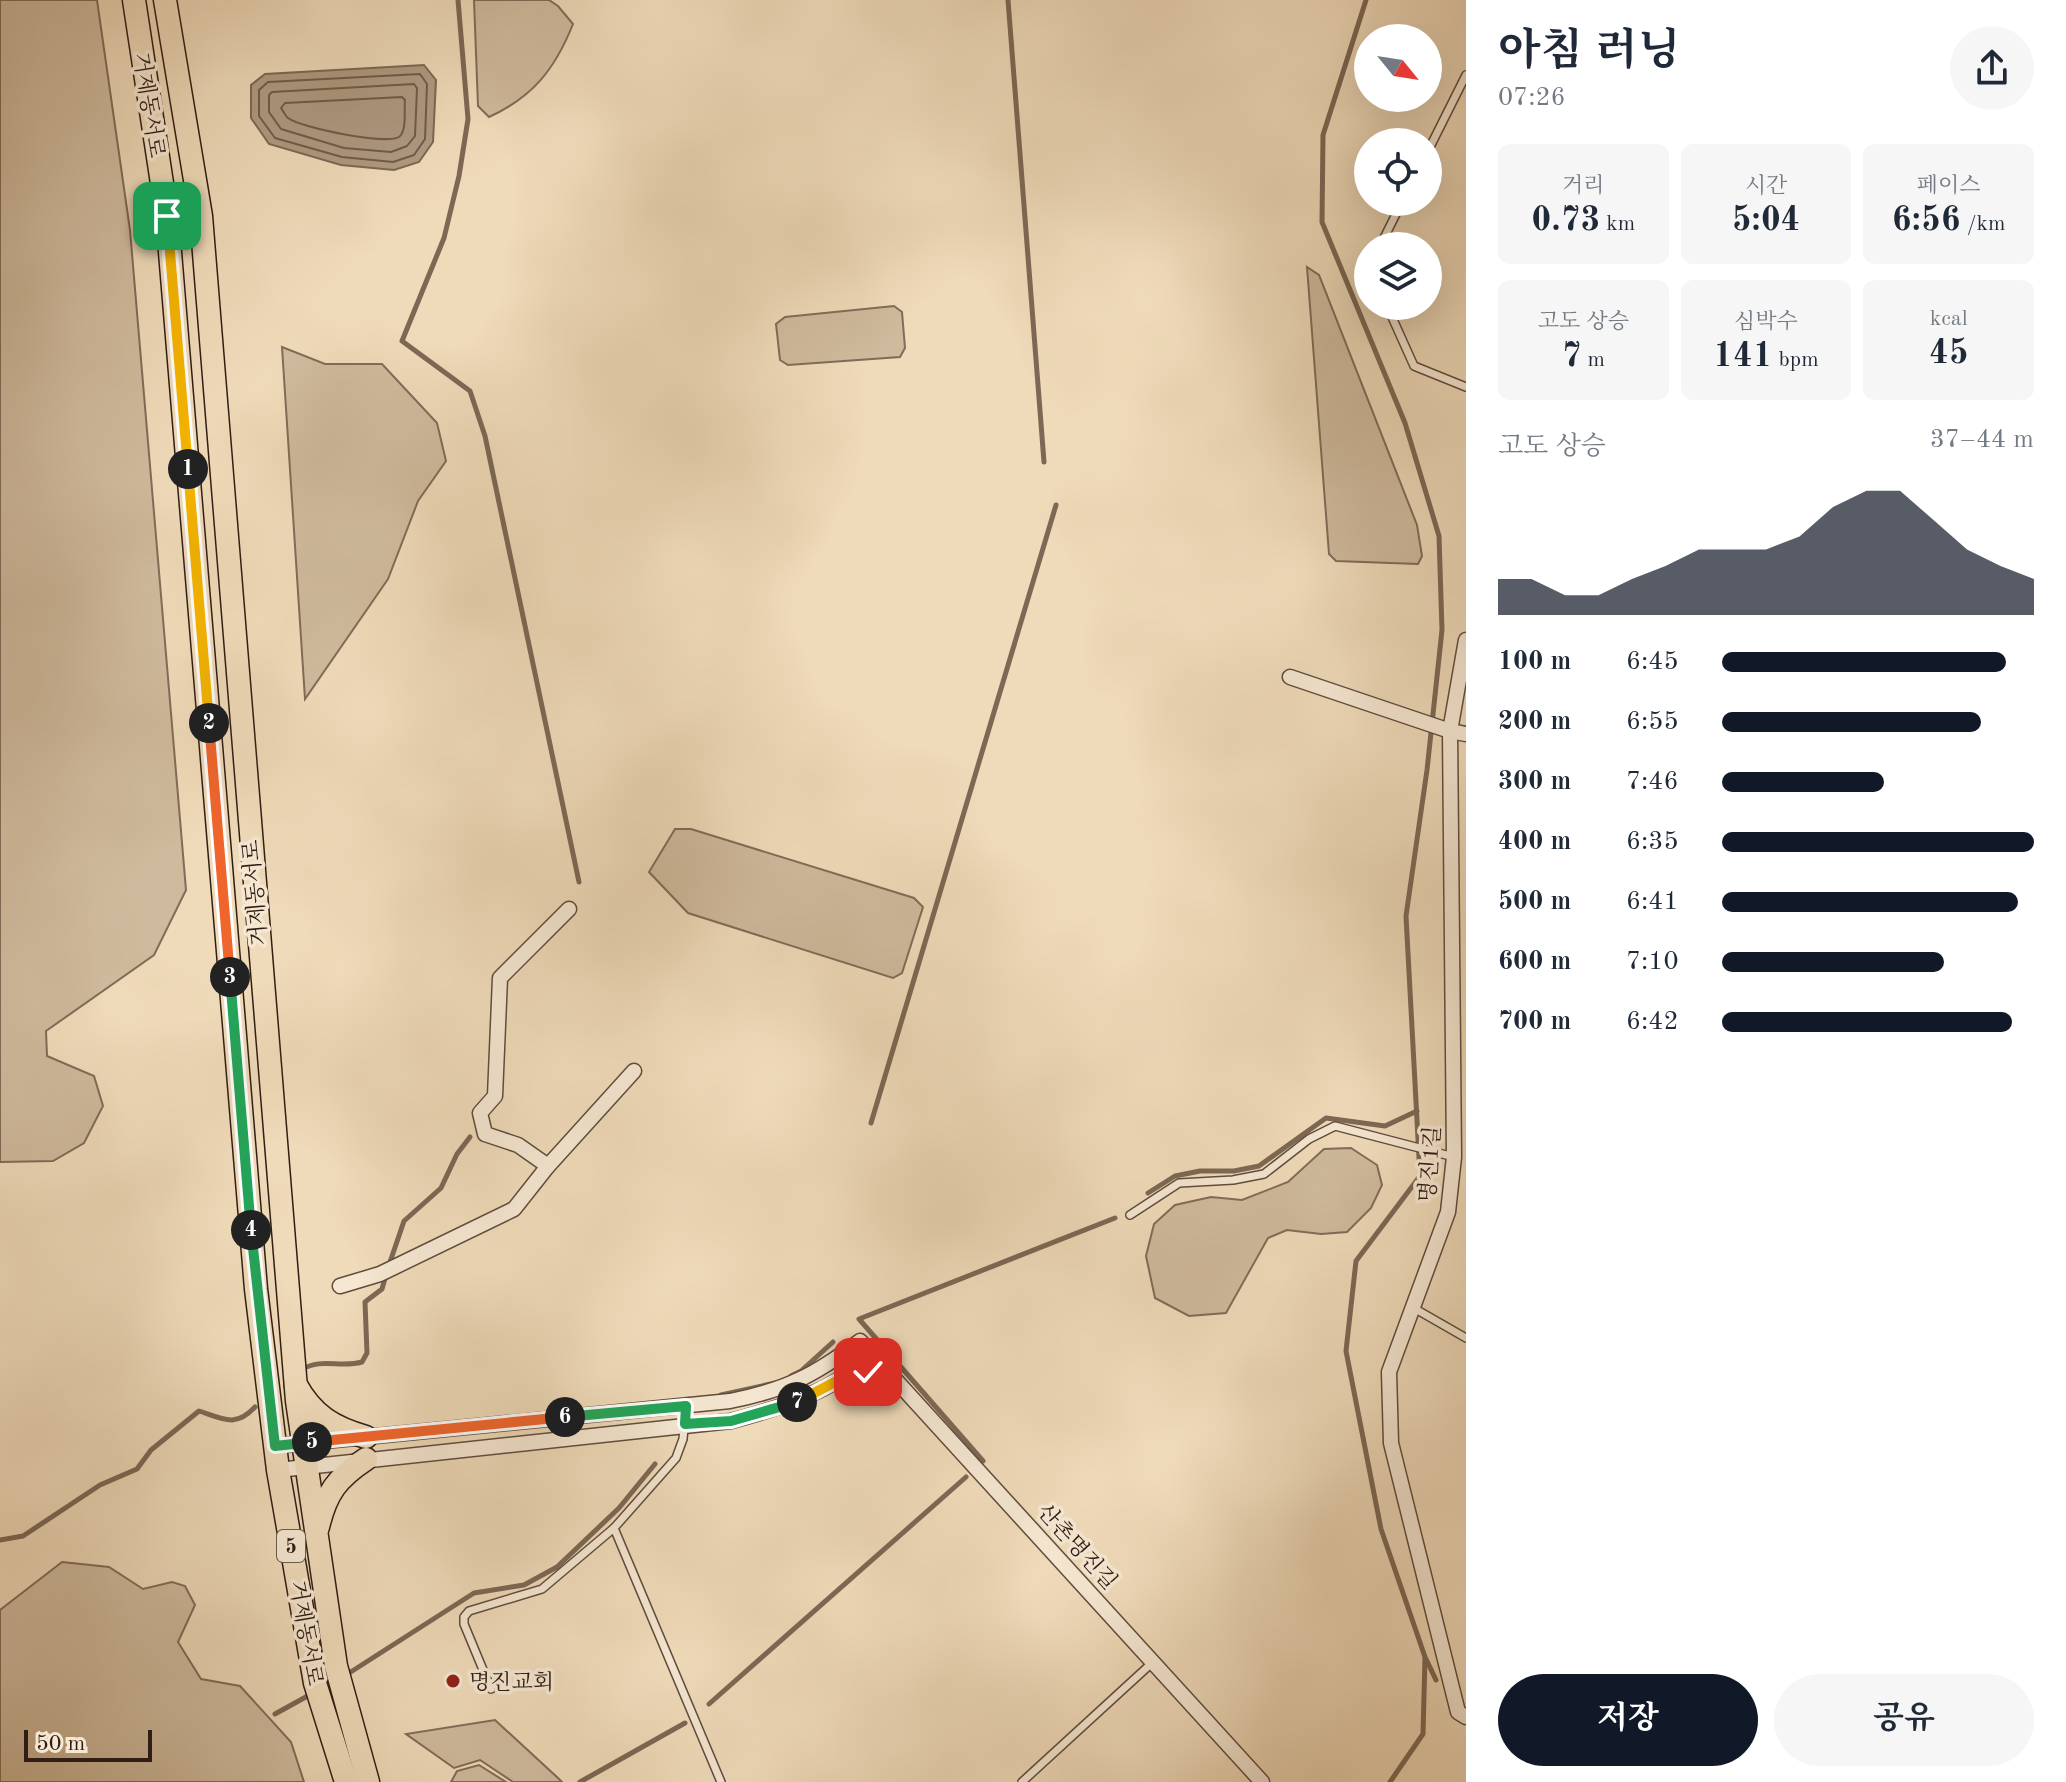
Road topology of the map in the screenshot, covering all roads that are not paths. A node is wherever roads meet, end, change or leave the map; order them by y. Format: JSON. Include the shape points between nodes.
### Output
{"nodes":[{"id":1,"x":134,"y":0,"type":"edge"},
{"id":2,"x":165,"y":0,"type":"edge"},
{"id":3,"x":1466,"y":75,"type":"edge"},
{"id":4,"x":1440,"y":128,"type":"edge"},
{"id":5,"x":1393,"y":320,"type":"edge"},
{"id":6,"x":1466,"y":387,"type":"edge"},
{"id":7,"x":1466,"y":640,"type":"edge"},
{"id":8,"x":1290,"y":677,"type":"dead end"},
{"id":9,"x":1450,"y":731,"type":"junction"},
{"id":10,"x":1466,"y":734,"type":"edge"},
{"id":11,"x":569,"y":909,"type":"dead end"},
{"id":12,"x":634,"y":1071,"type":"dead end"},
{"id":13,"x":1460,"y":1113,"type":"edge"},
{"id":14,"x":1454,"y":1157,"type":"junction"},
{"id":15,"x":548,"y":1166,"type":"junction"},
{"id":16,"x":1130,"y":1215,"type":"dead end"},
{"id":17,"x":340,"y":1286,"type":"dead end"},
{"id":18,"x":1412,"y":1307,"type":"junction"},
{"id":19,"x":1466,"y":1338,"type":"edge"},
{"id":20,"x":874,"y":1356,"type":"junction"},
{"id":21,"x":850,"y":1374,"type":"junction"},
{"id":22,"x":295,"y":1383,"type":"junction"},
{"id":23,"x":899,"y":1383,"type":"junction"},
{"id":24,"x":686,"y":1406,"type":"junction"},
{"id":25,"x":685,"y":1424,"type":"junction"},
{"id":26,"x":302,"y":1443,"type":"junction"},
{"id":27,"x":275,"y":1446,"type":"junction"},
{"id":28,"x":366,"y":1448,"type":"junction"},
{"id":29,"x":306,"y":1466,"type":"junction"},
{"id":30,"x":278,"y":1470,"type":"junction"},
{"id":31,"x":614,"y":1528,"type":"junction"},
{"id":32,"x":317,"y":1536,"type":"junction"},
{"id":33,"x":1153,"y":1662,"type":"junction"},
{"id":34,"x":491,"y":1689,"type":"dead end"},
{"id":35,"x":1466,"y":1717,"type":"edge"},
{"id":36,"x":346,"y":1782,"type":"edge"},
{"id":37,"x":368,"y":1782,"type":"edge"},
{"id":38,"x":721,"y":1782,"type":"edge"},
{"id":39,"x":1022,"y":1782,"type":"edge"},
{"id":40,"x":1262,"y":1782,"type":"edge"}],
"edges":[{"from":1,"to":27,"type":"main road","name":"거제동서로","number":"5","via":[[167,216],[256,1289]]},
{"from":2,"to":22,"type":"main road","name":"거제동서로","number":"5","via":[[201,216]]},
{"from":3,"to":4,"type":"lane"},
{"from":5,"to":6,"type":"lane","via":[[1414,366]]},
{"from":7,"to":9,"type":"street","name":"명진1길"},
{"from":8,"to":9,"type":"street"},
{"from":9,"to":10,"type":"street"},
{"from":9,"to":13,"type":"street","name":"명진1길"},
{"from":11,"to":15,"type":"street","via":[[500,978],[495,1096],[480,1113],[485,1134],[518,1145]]},
{"from":12,"to":15,"type":"street"},
{"from":13,"to":14,"type":"street","name":"명진1길"},
{"from":14,"to":16,"type":"lane","via":[[1335,1126],[1264,1174],[1179,1183]]},
{"from":14,"to":18,"type":"street","name":"명진1길","via":[[1448,1212]]},
{"from":15,"to":17,"type":"street","via":[[514,1209],[404,1264]]},
{"from":18,"to":19,"type":"lane"},
{"from":18,"to":35,"type":"street","name":"명진1길","via":[[1389,1372],[1391,1443],[1458,1712]]},
{"from":20,"to":21,"type":"street"},
{"from":20,"to":23,"type":"street","name":"산촌명진길"},
{"from":20,"to":24,"type":"street","name":"산촌명진길","via":[[860,1341],[801,1381],[756,1396]]},
{"from":21,"to":23,"type":"lane","via":[[877,1373]]},
{"from":21,"to":25,"type":"street","via":[[800,1401],[731,1421]]},
{"from":22,"to":26,"type":"main road","name":"거제동서로","number":"5"},
{"from":22,"to":28,"type":"main road","via":[[322,1419]]},
{"from":23,"to":33,"type":"street","name":"산촌명진길"},
{"from":24,"to":25,"type":"lane"},
{"from":24,"to":28,"type":"street"},
{"from":25,"to":28,"type":"street"},
{"from":25,"to":31,"type":"lane","via":[[676,1458]]},
{"from":26,"to":27,"type":"street"},
{"from":26,"to":28,"type":"street"},
{"from":26,"to":29,"type":"main road","name":"거제동서로","number":"5"},
{"from":27,"to":30,"type":"main road","name":"거제동서로","number":"5"},
{"from":28,"to":29,"type":"street"},
{"from":28,"to":32,"type":"main road","via":[[324,1503]]},
{"from":29,"to":30,"type":"street"},
{"from":29,"to":32,"type":"main road","name":"거제동서로","number":"5"},
{"from":30,"to":36,"type":"main road","name":"거제동서로","number":"5","via":[[318,1693]]},
{"from":31,"to":34,"type":"lane","via":[[542,1589],[464,1617]]},
{"from":31,"to":38,"type":"lane"},
{"from":32,"to":37,"type":"main road","name":"거제동서로","number":"5","via":[[336,1666]]},
{"from":33,"to":39,"type":"lane"},
{"from":33,"to":40,"type":"street","name":"산촌명진길"}]}
